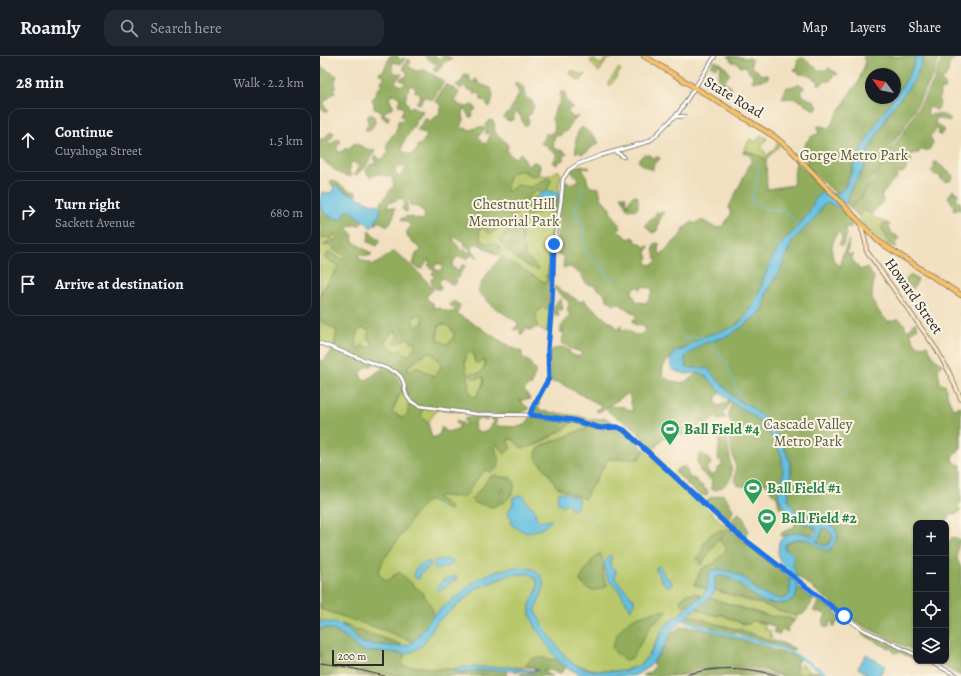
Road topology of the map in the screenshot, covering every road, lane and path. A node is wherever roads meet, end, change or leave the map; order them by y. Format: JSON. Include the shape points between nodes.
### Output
{"nodes":[{"id":1,"x":644,"y":56,"type":"edge"},
{"id":2,"x":716,"y":56,"type":"edge"},
{"id":3,"x":695,"y":87,"type":"junction"},
{"id":4,"x":686,"y":116,"type":"dead end"},
{"id":5,"x":674,"y":117,"type":"junction"},
{"id":6,"x":614,"y":152,"type":"junction"},
{"id":7,"x":624,"y":157,"type":"dead end"},
{"id":8,"x":859,"y":222,"type":"junction"},
{"id":9,"x":961,"y":295,"type":"edge"},
{"id":10,"x":320,"y":343,"type":"edge"},
{"id":11,"x":961,"y":399,"type":"edge"},
{"id":12,"x":530,"y":415,"type":"junction"},
{"id":13,"x":913,"y":654,"type":"edge"},
{"id":14,"x":934,"y":664,"type":"edge"},
{"id":15,"x":958,"y":676,"type":"edge"}],
"edges":[{"from":1,"to":3,"type":"main road","name":"State Road"},
{"from":2,"to":3,"type":"street"},
{"from":3,"to":5,"type":"street"},
{"from":3,"to":8,"type":"main road","name":"State Road","via":[[775,137],[791,150]]},
{"from":4,"to":5,"type":"street"},
{"from":5,"to":6,"type":"street","via":[[649,141]]},
{"from":6,"to":7,"type":"street"},
{"from":6,"to":12,"type":"street","via":[[570,169],[562,183],[554,244],[548,349],[549,378]]},
{"from":8,"to":9,"type":"main road","name":"State Road","via":[[885,246]]},
{"from":8,"to":11,"type":"main road","name":"Howard Street","via":[[866,250],[940,355]]},
{"from":10,"to":12,"type":"street","via":[[396,372],[404,380],[407,398],[420,406],[476,414]]},
{"from":12,"to":13,"type":"street","via":[[624,430],[735,532],[798,582],[857,626]]},
{"from":14,"to":15,"type":"street"}]}
